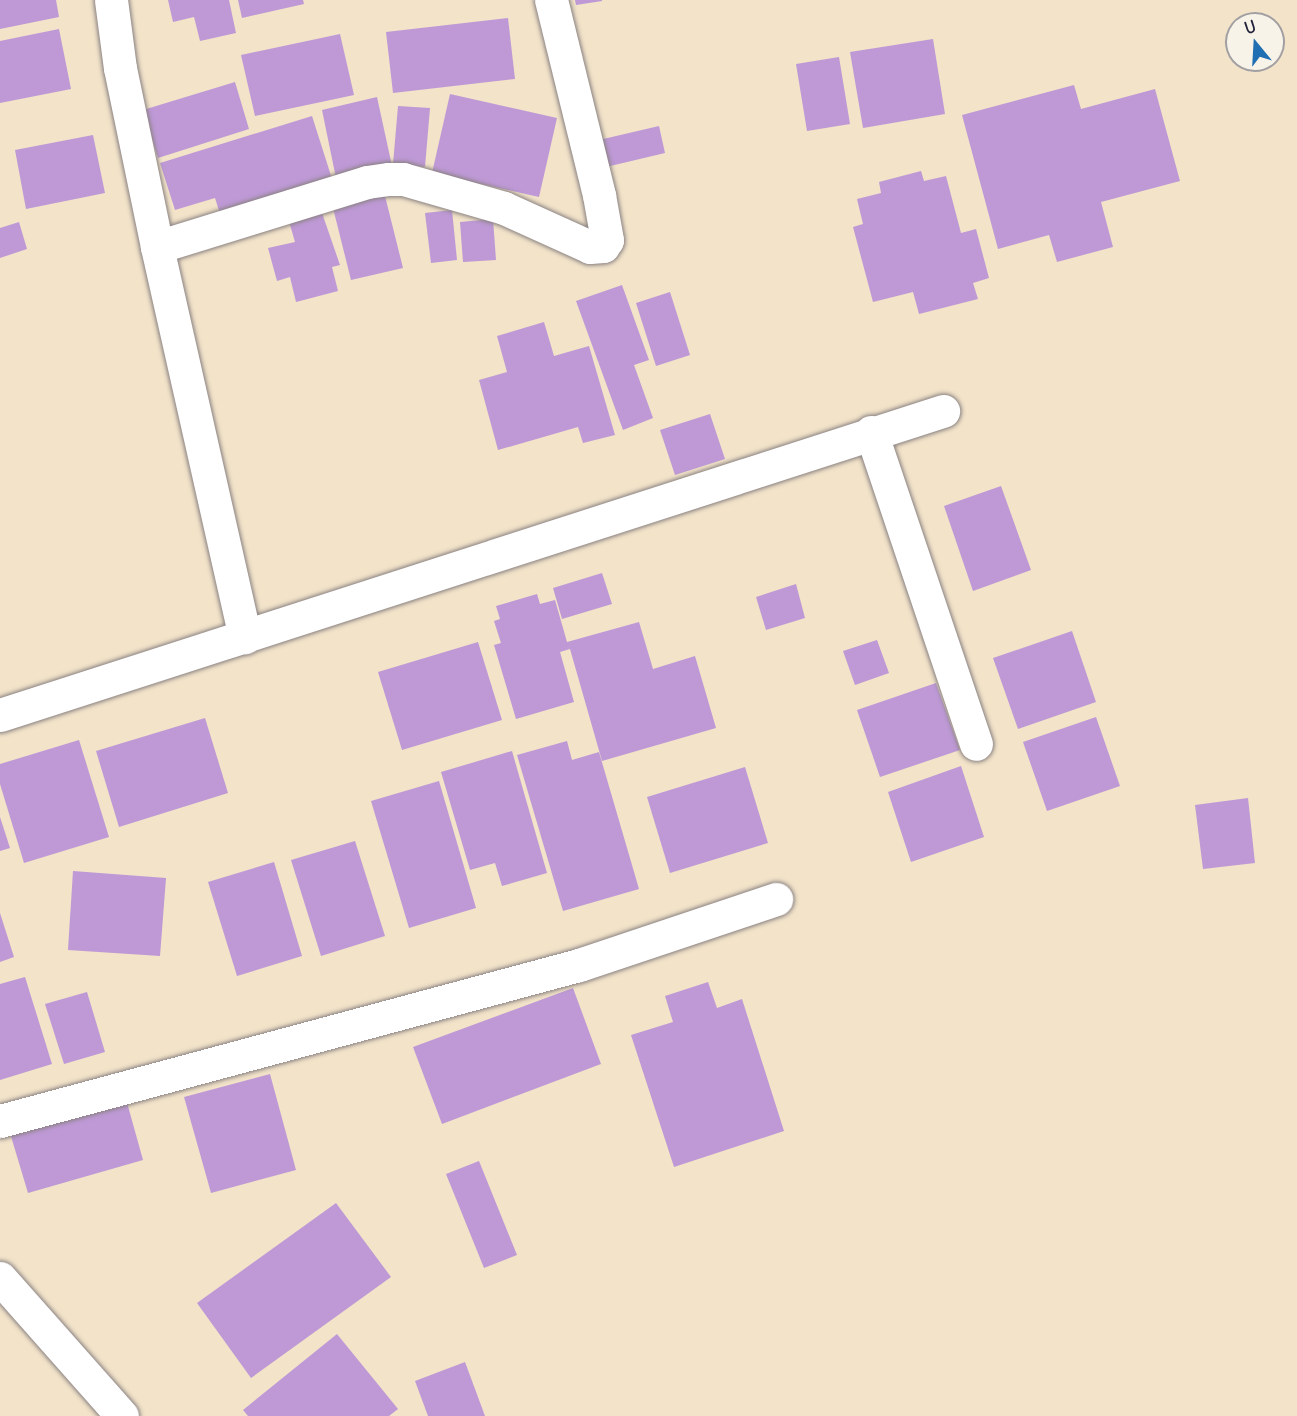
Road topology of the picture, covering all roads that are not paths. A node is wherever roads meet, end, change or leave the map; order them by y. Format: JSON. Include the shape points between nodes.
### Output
{"nodes":[{"id":1,"x":111,"y":0,"type":"edge"},
{"id":2,"x":550,"y":0,"type":"edge"},
{"id":3,"x":157,"y":247,"type":"junction"},
{"id":4,"x":942,"y":411,"type":"dead end"},
{"id":5,"x":870,"y":432,"type":"junction"},
{"id":6,"x":244,"y":637,"type":"junction"},
{"id":7,"x":0,"y":715,"type":"edge"},
{"id":8,"x":976,"y":744,"type":"dead end"},
{"id":9,"x":776,"y":899,"type":"dead end"},
{"id":10,"x":0,"y":1120,"type":"edge"},
{"id":11,"x":0,"y":1278,"type":"edge"},
{"id":12,"x":122,"y":1416,"type":"edge"}],
"edges":[{"from":1,"to":3,"type":"street","via":[[120,68]]},
{"from":2,"to":3,"type":"street","via":[[599,195],[607,240],[603,246],[590,247],[504,208],[403,179],[389,179],[367,182]]},
{"from":3,"to":6,"type":"street"},
{"from":4,"to":5,"type":"street"},
{"from":5,"to":6,"type":"street"},
{"from":5,"to":8,"type":"street"},
{"from":6,"to":7,"type":"street"},
{"from":9,"to":10,"type":"street","via":[[579,965]]},
{"from":11,"to":12,"type":"street"}]}
